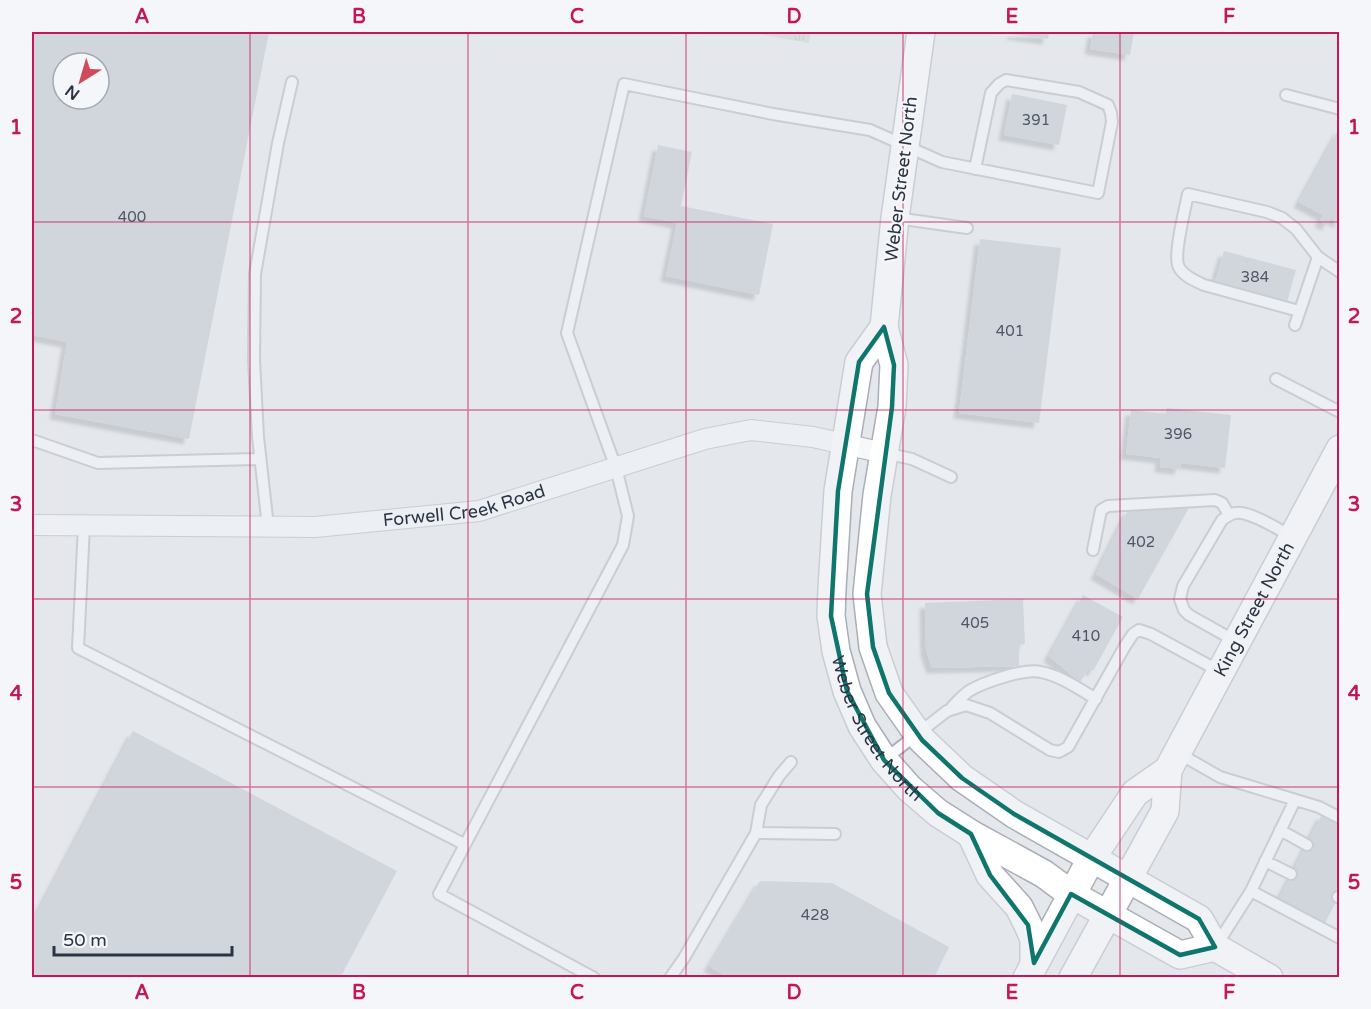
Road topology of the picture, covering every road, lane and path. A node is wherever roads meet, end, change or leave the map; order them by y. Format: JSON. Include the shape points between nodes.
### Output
{"nodes":[{"id":1,"x":921,"y":32,"type":"edge"},
{"id":2,"x":292,"y":82,"type":"dead end"},
{"id":3,"x":1286,"y":95,"type":"dead end"},
{"id":4,"x":1340,"y":109,"type":"edge"},
{"id":5,"x":904,"y":146,"type":"junction"},
{"id":6,"x":975,"y":169,"type":"junction"},
{"id":7,"x":895,"y":218,"type":"junction"},
{"id":8,"x":967,"y":228,"type":"dead end"},
{"id":9,"x":1318,"y":257,"type":"junction"},
{"id":10,"x":1340,"y":272,"type":"edge"},
{"id":11,"x":1299,"y":311,"type":"junction"},
{"id":12,"x":1295,"y":325,"type":"dead end"},
{"id":13,"x":884,"y":327,"type":"junction"},
{"id":14,"x":1276,"y":379,"type":"dead end"},
{"id":15,"x":1340,"y":412,"type":"edge"},
{"id":16,"x":32,"y":440,"type":"edge"},
{"id":17,"x":846,"y":444,"type":"junction"},
{"id":18,"x":1340,"y":449,"type":"edge"},
{"id":19,"x":884,"y":453,"type":"junction"},
{"id":20,"x":260,"y":459,"type":"junction"},
{"id":21,"x":616,"y":468,"type":"junction"},
{"id":22,"x":951,"y":477,"type":"dead end"},
{"id":23,"x":1229,"y":515,"type":"junction"},
{"id":24,"x":32,"y":525,"type":"edge"},
{"id":25,"x":84,"y":526,"type":"junction"},
{"id":26,"x":268,"y":527,"type":"junction"},
{"id":27,"x":1293,"y":537,"type":"junction"},
{"id":28,"x":1093,"y":550,"type":"dead end"},
{"id":29,"x":1237,"y":642,"type":"junction"},
{"id":30,"x":1221,"y":672,"type":"junction"},
{"id":31,"x":1096,"y":699,"type":"junction"},
{"id":32,"x":947,"y":711,"type":"junction"},
{"id":33,"x":918,"y":734,"type":"junction"},
{"id":34,"x":884,"y":760,"type":"junction"},
{"id":35,"x":1173,"y":761,"type":"junction"},
{"id":36,"x":791,"y":762,"type":"dead end"},
{"id":37,"x":1295,"y":800,"type":"junction"},
{"id":38,"x":1340,"y":818,"type":"edge"},
{"id":39,"x":1280,"y":830,"type":"junction"},
{"id":40,"x":756,"y":833,"type":"junction"},
{"id":41,"x":835,"y":834,"type":"dead end"},
{"id":42,"x":971,"y":834,"type":"junction"},
{"id":43,"x":464,"y":844,"type":"junction"},
{"id":44,"x":1307,"y":845,"type":"dead end"},
{"id":45,"x":1091,"y":859,"type":"junction"},
{"id":46,"x":1265,"y":861,"type":"junction"},
{"id":47,"x":1291,"y":874,"type":"dead end"},
{"id":48,"x":1127,"y":879,"type":"junction"},
{"id":49,"x":1251,"y":891,"type":"junction"},
{"id":50,"x":1071,"y":894,"type":"junction"},
{"id":51,"x":1107,"y":914,"type":"junction"},
{"id":52,"x":1340,"y":938,"type":"edge"},
{"id":53,"x":1215,"y":947,"type":"junction"},
{"id":54,"x":1031,"y":970,"type":"edge"},
{"id":55,"x":594,"y":978,"type":"edge"},
{"id":56,"x":670,"y":978,"type":"edge"},
{"id":57,"x":1073,"y":978,"type":"edge"},
{"id":58,"x":1269,"y":978,"type":"edge"}],
"edges":[{"from":1,"to":5,"type":"main road","name":"Weber Street North"},
{"from":2,"to":20,"type":"lane","via":[[255,274],[254,360]]},
{"from":3,"to":4,"type":"lane"},
{"from":5,"to":6,"type":"lane","via":[[942,162]]},
{"from":5,"to":7,"type":"main road","name":"Weber Street North"},
{"from":5,"to":21,"type":"lane","via":[[870,130],[624,84],[567,333]]},
{"from":6,"to":6,"type":"lane","via":[[1098,193],[1112,122],[1108,105],[1079,92],[1006,80],[991,93]]},
{"from":7,"to":8,"type":"lane"},
{"from":7,"to":13,"type":"main road","name":"Weber Street North"},
{"from":9,"to":10,"type":"lane"},
{"from":9,"to":11,"type":"lane"},
{"from":9,"to":11,"type":"lane","via":[[1282,218],[1188,194],[1178,252],[1181,271],[1204,285]]},
{"from":11,"to":12,"type":"lane"},
{"from":13,"to":17,"type":"main road","name":"Weber Street North","via":[[859,362]]},
{"from":13,"to":19,"type":"main road","name":"Weber Street North","via":[[894,365]]},
{"from":14,"to":15,"type":"lane"},
{"from":16,"to":20,"type":"lane","via":[[98,463]]},
{"from":17,"to":19,"type":"street","name":"Forwell Creek Road"},
{"from":17,"to":21,"type":"street","name":"Forwell Creek Road","via":[[752,430],[705,440]]},
{"from":17,"to":34,"type":"main road","name":"Weber Street North","via":[[838,491],[831,616],[847,691],[862,726]]},
{"from":18,"to":27,"type":"main road","name":"King Street North"},
{"from":19,"to":22,"type":"lane","via":[[912,459]]},
{"from":19,"to":33,"type":"main road","name":"Weber Street North","via":[[867,594],[873,647],[889,693]]},
{"from":20,"to":26,"type":"lane"},
{"from":21,"to":26,"type":"street","name":"Forwell Creek Road","via":[[479,511],[315,527]]},
{"from":21,"to":43,"type":"lane","via":[[628,516],[623,545]]},
{"from":23,"to":27,"type":"lane","via":[[1246,513]]},
{"from":23,"to":28,"type":"lane","via":[[1222,503],[1215,500],[1108,506],[1101,510]]},
{"from":23,"to":29,"type":"lane","via":[[1222,520],[1183,586],[1180,599],[1190,615]]},
{"from":24,"to":25,"type":"street","name":"Forwell Creek Road"},
{"from":25,"to":26,"type":"street","name":"Forwell Creek Road"},
{"from":25,"to":43,"type":"lane","via":[[78,648]]},
{"from":27,"to":29,"type":"main road","name":"King Street North"},
{"from":29,"to":30,"type":"main road","name":"King Street North"},
{"from":30,"to":31,"type":"lane","via":[[1139,630],[1125,646]]},
{"from":30,"to":35,"type":"main road","name":"King Street North"},
{"from":31,"to":32,"type":"lane","via":[[1058,677],[1029,671],[969,691]]},
{"from":31,"to":32,"type":"lane","via":[[1068,747],[1059,752],[980,709],[966,705]]},
{"from":32,"to":33,"type":"lane"},
{"from":33,"to":34,"type":"lane"},
{"from":33,"to":45,"type":"main road","name":"Weber Street North","via":[[962,778]]},
{"from":34,"to":42,"type":"main road","name":"Weber Street North","via":[[916,795]]},
{"from":35,"to":37,"type":"lane"},
{"from":35,"to":45,"type":"main road","name":"King Street North","via":[[1135,793]]},
{"from":35,"to":48,"type":"main road","name":"King Street North","via":[[1165,811]]},
{"from":36,"to":40,"type":"lane","via":[[761,805]]},
{"from":37,"to":38,"type":"lane"},
{"from":37,"to":39,"type":"lane"},
{"from":39,"to":44,"type":"lane"},
{"from":39,"to":46,"type":"lane"},
{"from":40,"to":41,"type":"lane"},
{"from":40,"to":56,"type":"lane"},
{"from":42,"to":50,"type":"main road","name":"Weber Street North","via":[[1044,874]]},
{"from":42,"to":54,"type":"main road","via":[[990,875],[1028,925],[1034,939]]},
{"from":43,"to":55,"type":"lane","via":[[439,894]]},
{"from":45,"to":48,"type":"main road","name":"Weber Street North"},
{"from":45,"to":50,"type":"main road","name":"King Street North"},
{"from":46,"to":47,"type":"lane"},
{"from":46,"to":49,"type":"lane"},
{"from":48,"to":51,"type":"main road","name":"King Street North"},
{"from":48,"to":53,"type":"main road","name":"Weber Street North","via":[[1198,919]]},
{"from":49,"to":52,"type":"lane"},
{"from":49,"to":53,"type":"lane"},
{"from":50,"to":51,"type":"main road","name":"Weber Street North"},
{"from":50,"to":54,"type":"main road","name":"King Street North"},
{"from":51,"to":53,"type":"main road","name":"Weber Street North","via":[[1180,955]]},
{"from":51,"to":57,"type":"main road","name":"King Street North"},
{"from":53,"to":58,"type":"main road","name":"Weber Street North"}]}
